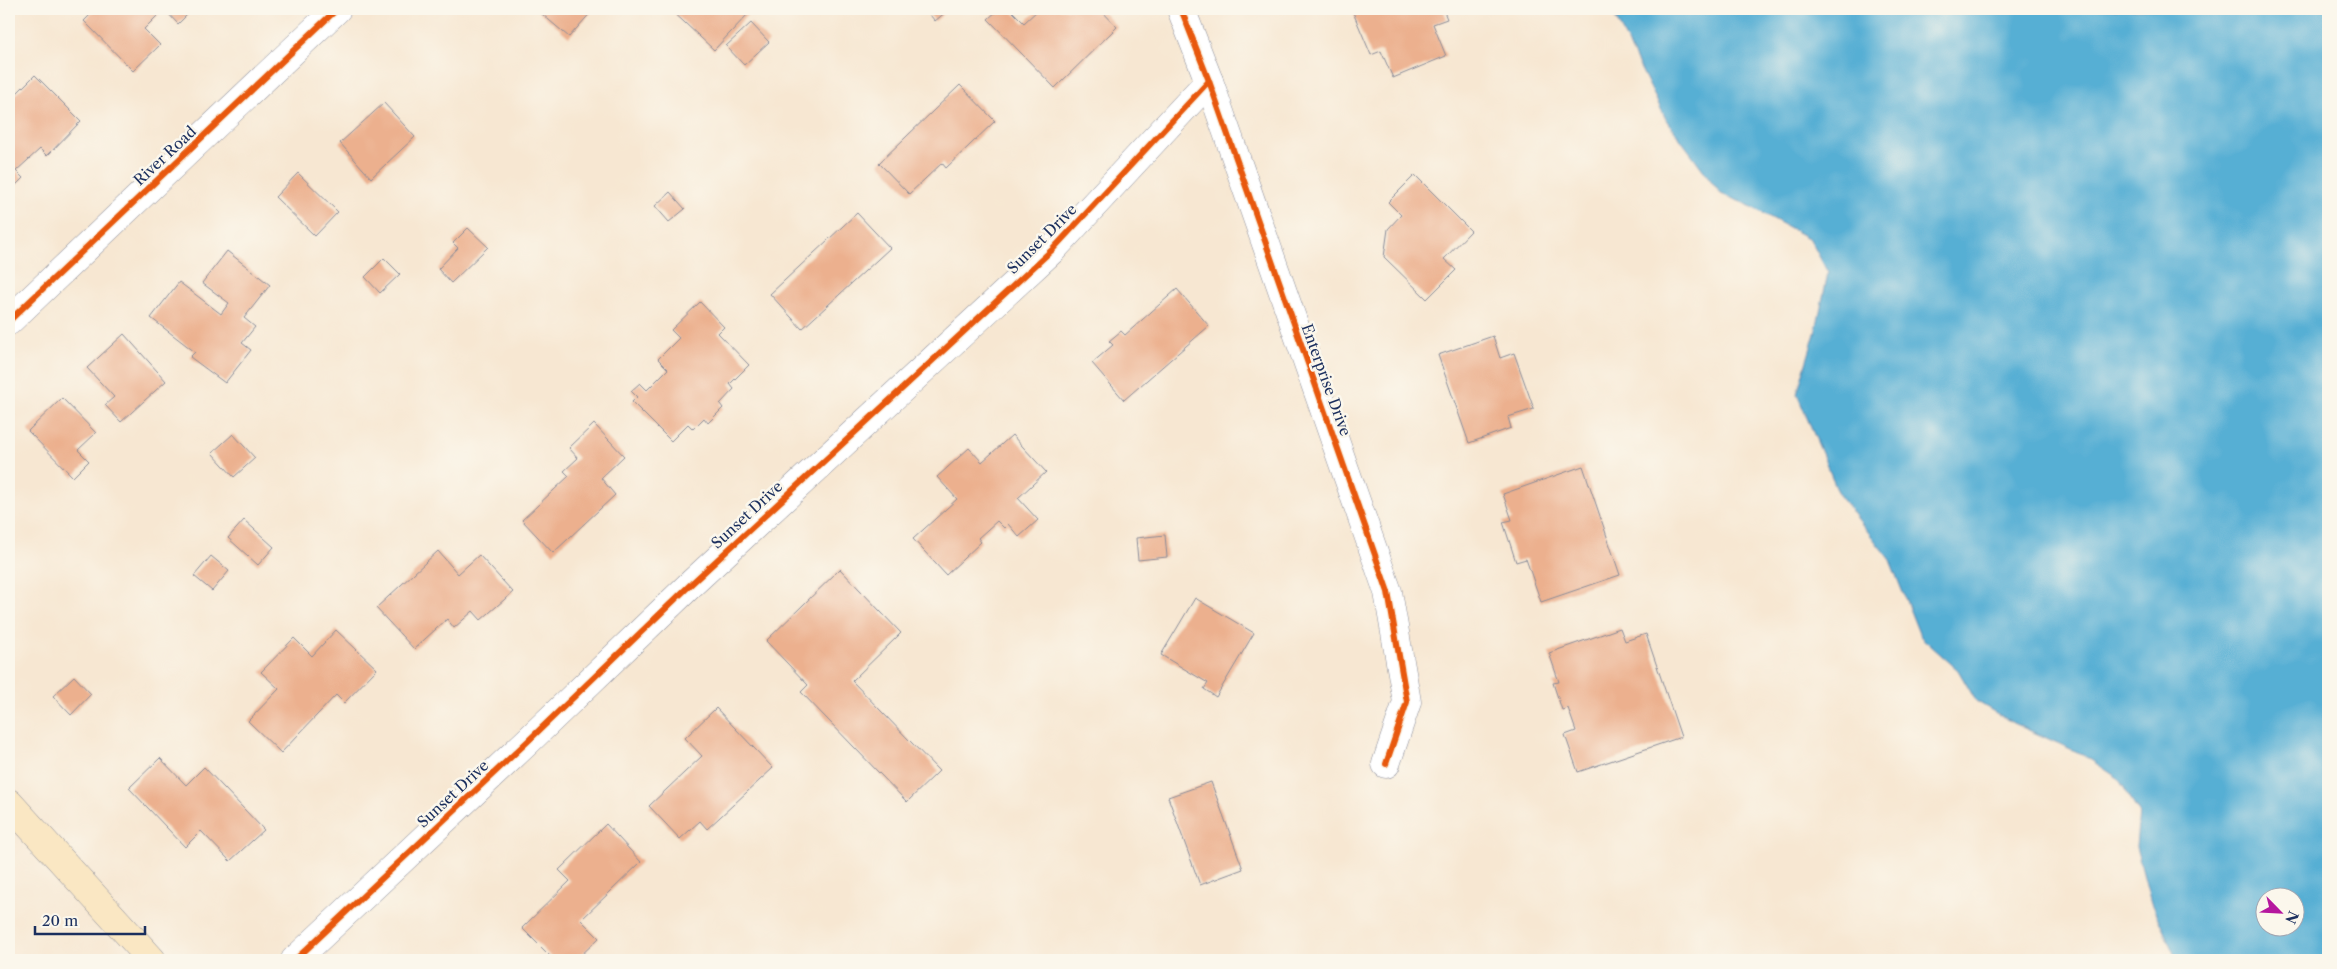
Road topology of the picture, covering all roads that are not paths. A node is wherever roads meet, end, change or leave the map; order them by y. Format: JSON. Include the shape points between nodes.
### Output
{"nodes":[{"id":1,"x":337,"y":9,"type":"edge"},
{"id":2,"x":1181,"y":9,"type":"edge"},
{"id":3,"x":1209,"y":81,"type":"junction"},
{"id":4,"x":9,"y":321,"type":"edge"},
{"id":5,"x":1386,"y":764,"type":"dead end"},
{"id":6,"x":9,"y":803,"type":"edge"},
{"id":7,"x":152,"y":960,"type":"edge"},
{"id":8,"x":295,"y":960,"type":"edge"}],
"edges":[{"from":1,"to":4,"type":"street","name":"River Road"},
{"from":2,"to":3,"type":"street","name":"Enterprise Drive"},
{"from":3,"to":5,"type":"street","name":"Enterprise Drive","via":[[1388,592],[1407,702]]},
{"from":3,"to":8,"type":"street","name":"Sunset Drive","via":[[1053,249],[689,586]]},
{"from":6,"to":7,"type":"main road"}]}
